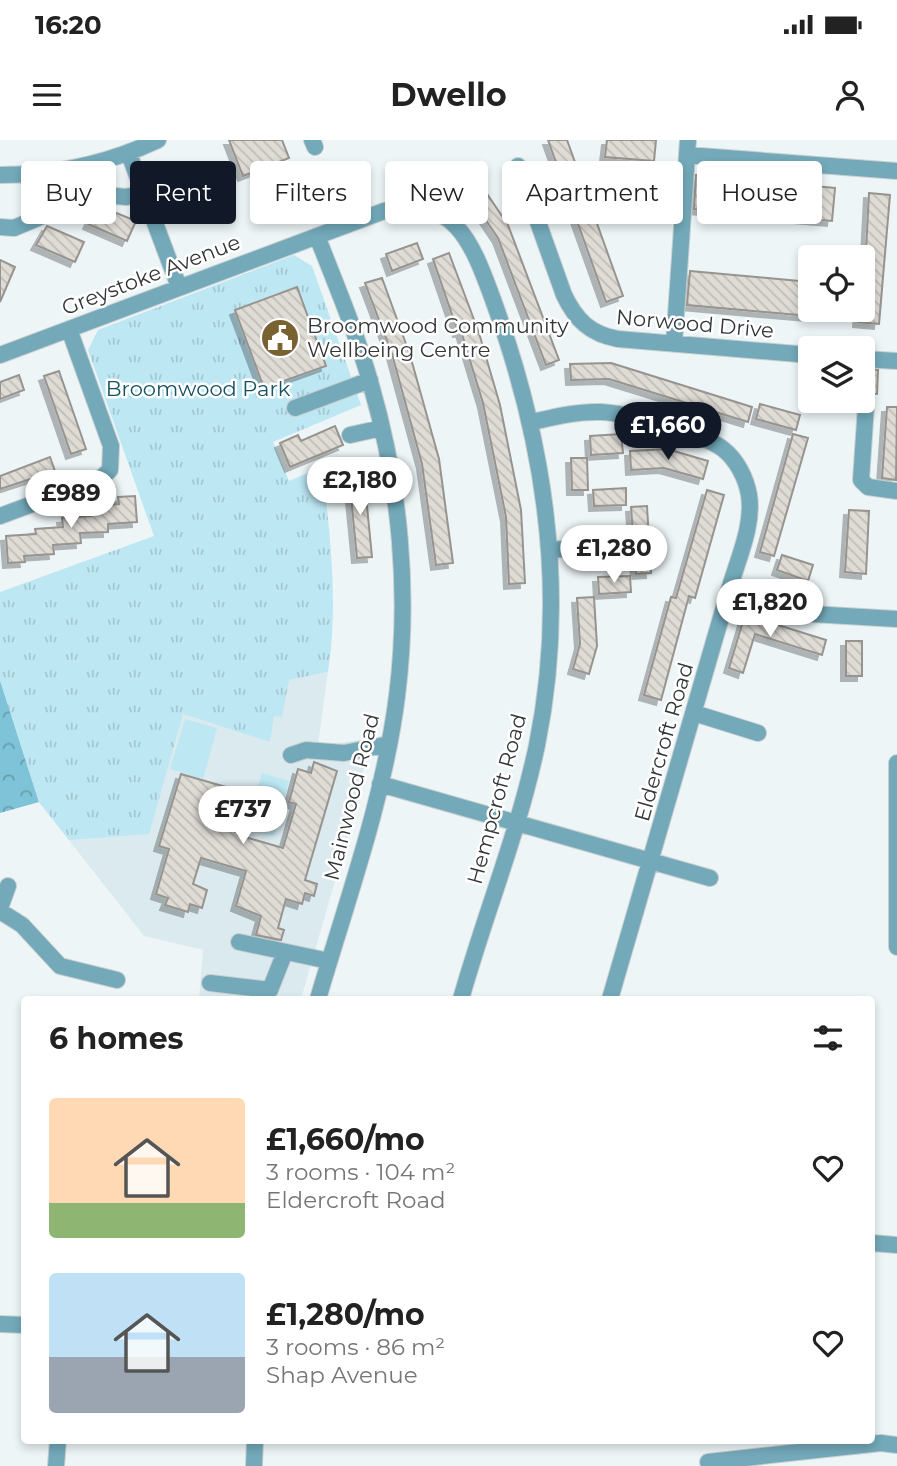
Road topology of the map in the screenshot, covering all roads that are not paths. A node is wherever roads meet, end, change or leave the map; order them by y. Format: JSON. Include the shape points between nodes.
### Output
{"nodes":[{"id":1,"x":158,"y":140,"type":"edge"},
{"id":2,"x":688,"y":147,"type":"edge"},
{"id":3,"x":129,"y":153,"type":"junction"},
{"id":4,"x":132,"y":161,"type":"edge"},
{"id":5,"x":897,"y":171,"type":"edge"},
{"id":6,"x":0,"y":175,"type":"edge"},
{"id":7,"x":130,"y":196,"type":"edge"},
{"id":8,"x":155,"y":224,"type":"edge"},
{"id":9,"x":539,"y":224,"type":"edge"},
{"id":10,"x":0,"y":227,"type":"edge"},
{"id":11,"x":317,"y":236,"type":"junction"},
{"id":12,"x":179,"y":287,"type":"junction"},
{"id":13,"x":69,"y":329,"type":"junction"},
{"id":14,"x":674,"y":344,"type":"junction"},
{"id":15,"x":798,"y":354,"type":"edge"},
{"id":16,"x":0,"y":355,"type":"edge"},
{"id":17,"x":875,"y":360,"type":"edge"},
{"id":18,"x":897,"y":361,"type":"edge"},
{"id":19,"x":370,"y":380,"type":"junction"},
{"id":20,"x":295,"y":408,"type":"dead end"},
{"id":21,"x":866,"y":413,"type":"edge"},
{"id":22,"x":532,"y":422,"type":"junction"},
{"id":23,"x":382,"y":428,"type":"junction"},
{"id":24,"x":350,"y":435,"type":"dead end"},
{"id":25,"x":897,"y":491,"type":"edge"},
{"id":26,"x":0,"y":516,"type":"edge"},
{"id":27,"x":611,"y":546,"type":"dead end"},
{"id":28,"x":550,"y":550,"type":"junction"},
{"id":29,"x":729,"y":590,"type":"junction"},
{"id":30,"x":897,"y":620,"type":"edge"},
{"id":31,"x":694,"y":713,"type":"junction"},
{"id":32,"x":760,"y":734,"type":"dead end"},
{"id":33,"x":389,"y":744,"type":"junction"},
{"id":34,"x":290,"y":755,"type":"dead end"},
{"id":35,"x":897,"y":763,"type":"edge"},
{"id":36,"x":380,"y":784,"type":"junction"},
{"id":37,"x":515,"y":824,"type":"junction"},
{"id":38,"x":650,"y":862,"type":"junction"},
{"id":39,"x":713,"y":879,"type":"dead end"},
{"id":40,"x":8,"y":886,"type":"dead end"},
{"id":41,"x":0,"y":909,"type":"edge"},
{"id":42,"x":239,"y":942,"type":"dead end"},
{"id":43,"x":897,"y":947,"type":"edge"},
{"id":44,"x":285,"y":952,"type":"junction"},
{"id":45,"x":330,"y":961,"type":"junction"},
{"id":46,"x":117,"y":980,"type":"dead end"},
{"id":47,"x":211,"y":983,"type":"dead end"},
{"id":48,"x":319,"y":996,"type":"edge"},
{"id":49,"x":462,"y":996,"type":"edge"},
{"id":50,"x":611,"y":996,"type":"edge"},
{"id":51,"x":875,"y":1243,"type":"edge"},
{"id":52,"x":897,"y":1245,"type":"edge"},
{"id":53,"x":0,"y":1324,"type":"edge"},
{"id":54,"x":21,"y":1325,"type":"edge"},
{"id":55,"x":58,"y":1444,"type":"edge"},
{"id":56,"x":255,"y":1444,"type":"edge"},
{"id":57,"x":872,"y":1444,"type":"edge"},
{"id":58,"x":875,"y":1444,"type":"edge"},
{"id":59,"x":897,"y":1445,"type":"edge"},
{"id":60,"x":708,"y":1462,"type":"dead end"},
{"id":61,"x":56,"y":1466,"type":"edge"},
{"id":62,"x":254,"y":1466,"type":"edge"}],
"edges":[{"from":1,"to":3,"type":"street"},
{"from":2,"to":5,"type":"street"},
{"from":2,"to":14,"type":"street"},
{"from":3,"to":4,"type":"street"},
{"from":3,"to":6,"type":"street","via":[[65,171]]},
{"from":7,"to":10,"type":"street","via":[[95,194],[14,228]]},
{"from":8,"to":12,"type":"street"},
{"from":9,"to":14,"type":"street","name":"Norwood Drive","via":[[564,295],[580,321],[607,337]]},
{"from":11,"to":12,"type":"street","name":"Greystoke Avenue"},
{"from":11,"to":19,"type":"street","name":"Mainwood Road"},
{"from":11,"to":22,"type":"street","name":"Hempcroft Road","via":[[403,207],[436,212],[459,227],[478,259],[514,354]]},
{"from":12,"to":13,"type":"street","name":"Greystoke Avenue"},
{"from":13,"to":16,"type":"street","name":"Greystoke Avenue"},
{"from":13,"to":26,"type":"street","via":[[111,446],[110,470],[100,479]]},
{"from":14,"to":15,"type":"street","name":"Norwood Drive"},
{"from":17,"to":18,"type":"street"},
{"from":19,"to":20,"type":"street"},
{"from":19,"to":23,"type":"street","name":"Mainwood Road"},
{"from":21,"to":25,"type":"street","via":[[861,480],[868,487]]},
{"from":22,"to":28,"type":"street","name":"Hempcroft Road"},
{"from":22,"to":29,"type":"street","name":"Eldercroft Road","via":[[582,413],[617,413],[704,439],[724,450],[742,474],[750,508]]},
{"from":23,"to":24,"type":"street"},
{"from":23,"to":33,"type":"street","name":"Mainwood Road","via":[[402,571],[401,652]]},
{"from":27,"to":28,"type":"street"},
{"from":28,"to":37,"type":"street","name":"Hempcroft Road","via":[[547,684],[537,746]]},
{"from":29,"to":30,"type":"street","via":[[812,614]]},
{"from":29,"to":31,"type":"street","name":"Eldercroft Road"},
{"from":31,"to":32,"type":"street"},
{"from":31,"to":38,"type":"street","name":"Eldercroft Road"},
{"from":33,"to":34,"type":"street","via":[[344,753],[306,750]]},
{"from":33,"to":36,"type":"street","name":"Mainwood Road"},
{"from":35,"to":43,"type":"street"},
{"from":36,"to":37,"type":"street"},
{"from":36,"to":45,"type":"street","name":"Mainwood Road"},
{"from":37,"to":38,"type":"street"},
{"from":37,"to":49,"type":"street","name":"Hempcroft Road"},
{"from":38,"to":39,"type":"street"},
{"from":38,"to":50,"type":"street","name":"Eldercroft Road"},
{"from":40,"to":41,"type":"street"},
{"from":41,"to":46,"type":"street","via":[[22,925],[60,966],[89,981]]},
{"from":42,"to":44,"type":"street"},
{"from":44,"to":45,"type":"street"},
{"from":44,"to":47,"type":"street","via":[[270,990]]},
{"from":45,"to":48,"type":"street","name":"Mainwood Road"},
{"from":51,"to":52,"type":"street"},
{"from":53,"to":54,"type":"street"},
{"from":55,"to":61,"type":"street"},
{"from":56,"to":62,"type":"street"},
{"from":57,"to":60,"type":"street"},
{"from":58,"to":59,"type":"street"}]}
